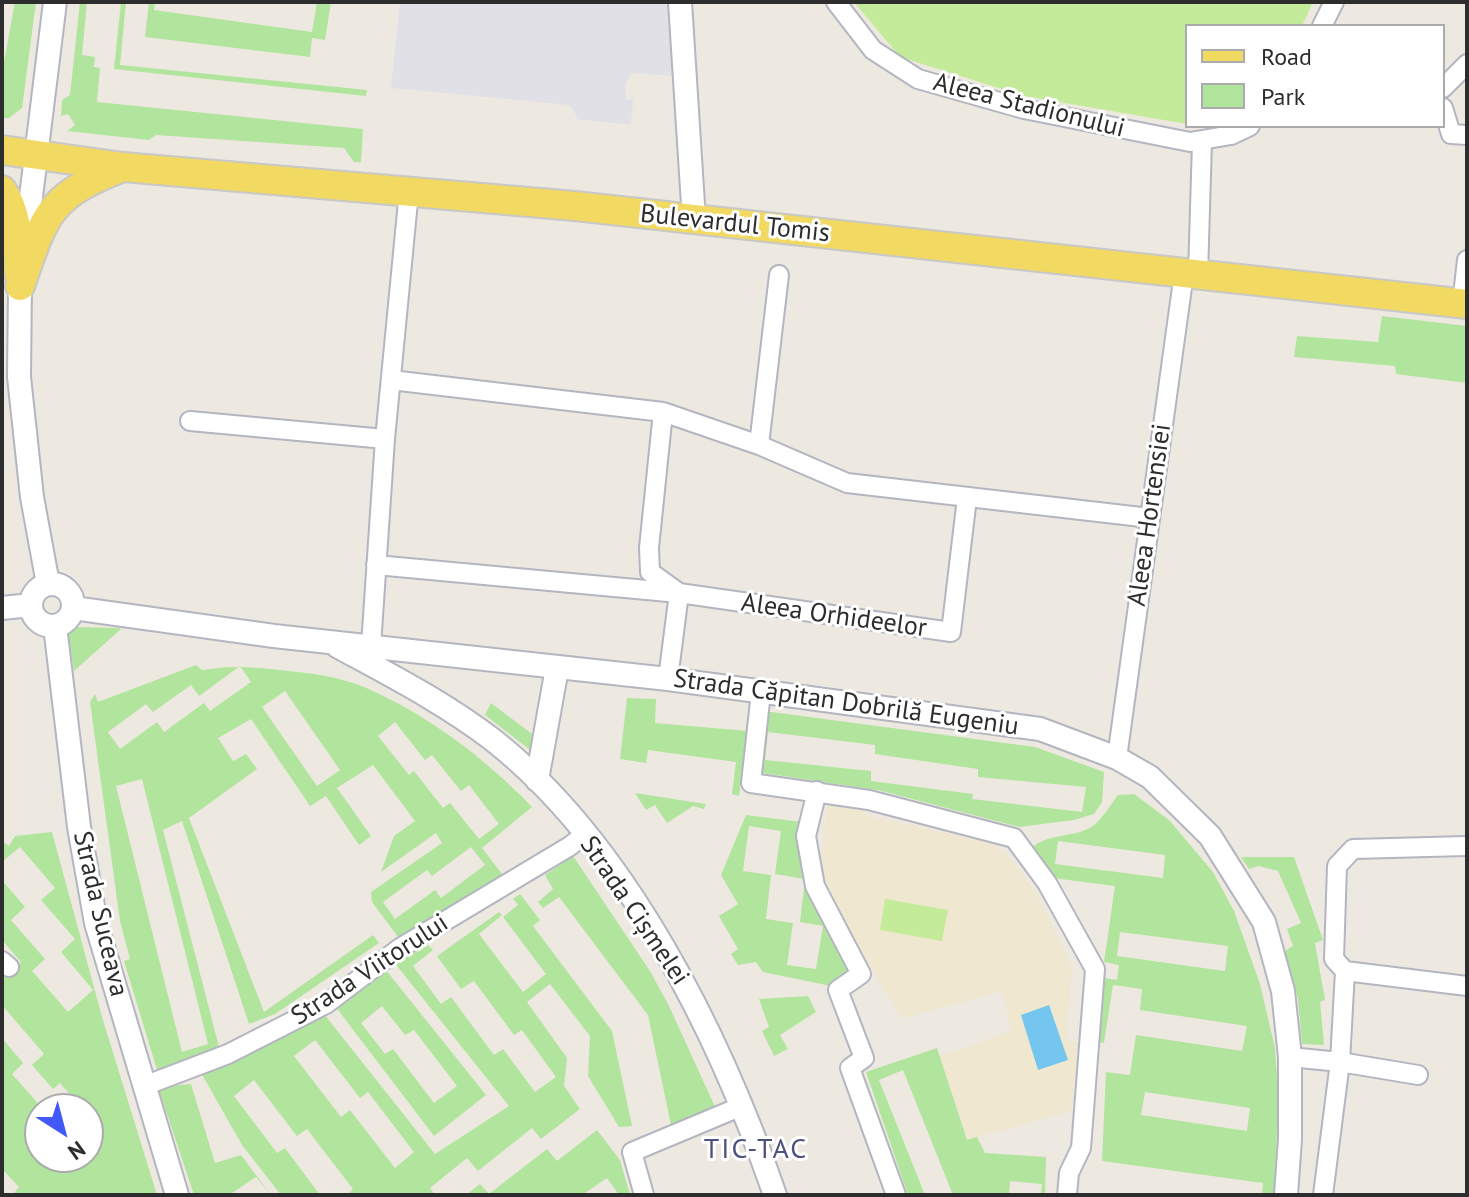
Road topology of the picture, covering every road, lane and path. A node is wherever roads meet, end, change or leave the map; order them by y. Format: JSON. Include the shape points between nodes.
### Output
{"nodes":[{"id":1,"x":55,"y":2,"type":"edge"},
{"id":2,"x":680,"y":2,"type":"edge"},
{"id":3,"x":836,"y":2,"type":"edge"},
{"id":4,"x":1334,"y":2,"type":"edge"},
{"id":5,"x":1323,"y":24,"type":"edge"},
{"id":6,"x":1467,"y":64,"type":"edge"},
{"id":7,"x":1445,"y":86,"type":"edge"},
{"id":8,"x":1445,"y":114,"type":"edge"},
{"id":9,"x":1246,"y":128,"type":"edge"},
{"id":10,"x":1467,"y":135,"type":"edge"},
{"id":11,"x":1202,"y":142,"type":"junction"},
{"id":12,"x":2,"y":150,"type":"edge"},
{"id":13,"x":35,"y":155,"type":"junction"},
{"id":14,"x":123,"y":167,"type":"junction"},
{"id":15,"x":2,"y":190,"type":"edge"},
{"id":16,"x":409,"y":191,"type":"junction"},
{"id":17,"x":694,"y":220,"type":"junction"},
{"id":18,"x":1467,"y":260,"type":"edge"},
{"id":19,"x":1191,"y":274,"type":"junction"},
{"id":20,"x":779,"y":275,"type":"dead end"},
{"id":21,"x":20,"y":286,"type":"junction"},
{"id":22,"x":1464,"y":304,"type":"edge"},
{"id":23,"x":391,"y":380,"type":"junction"},
{"id":24,"x":663,"y":412,"type":"junction"},
{"id":25,"x":190,"y":421,"type":"dead end"},
{"id":26,"x":385,"y":439,"type":"junction"},
{"id":27,"x":759,"y":445,"type":"junction"},
{"id":28,"x":967,"y":498,"type":"junction"},
{"id":29,"x":1150,"y":518,"type":"junction"},
{"id":30,"x":376,"y":565,"type":"junction"},
{"id":31,"x":48,"y":584,"type":"junction"},
{"id":32,"x":679,"y":593,"type":"junction"},
{"id":33,"x":31,"y":605,"type":"junction"},
{"id":34,"x":2,"y":608,"type":"edge"},
{"id":35,"x":73,"y":608,"type":"junction"},
{"id":36,"x":55,"y":626,"type":"junction"},
{"id":37,"x":329,"y":641,"type":"junction"},
{"id":38,"x":371,"y":646,"type":"junction"},
{"id":39,"x":557,"y":668,"type":"junction"},
{"id":40,"x":668,"y":679,"type":"junction"},
{"id":41,"x":761,"y":692,"type":"junction"},
{"id":42,"x":1117,"y":758,"type":"junction"},
{"id":43,"x":537,"y":780,"type":"junction"},
{"id":44,"x":817,"y":791,"type":"junction"},
{"id":45,"x":585,"y":834,"type":"junction"},
{"id":46,"x":1467,"y":846,"type":"edge"},
{"id":47,"x":1345,"y":971,"type":"junction"},
{"id":48,"x":1467,"y":986,"type":"edge"},
{"id":49,"x":1290,"y":1057,"type":"junction"},
{"id":50,"x":1340,"y":1062,"type":"junction"},
{"id":51,"x":1418,"y":1075,"type":"dead end"},
{"id":52,"x":144,"y":1086,"type":"junction"},
{"id":53,"x":742,"y":1106,"type":"junction"},
{"id":54,"x":177,"y":1195,"type":"edge"},
{"id":55,"x":644,"y":1195,"type":"edge"},
{"id":56,"x":775,"y":1195,"type":"edge"},
{"id":57,"x":896,"y":1195,"type":"edge"},
{"id":58,"x":1067,"y":1195,"type":"edge"},
{"id":59,"x":1286,"y":1195,"type":"edge"},
{"id":60,"x":1323,"y":1195,"type":"edge"}],
"edges":[{"from":1,"to":13,"type":"street"},
{"from":2,"to":17,"type":"street"},
{"from":3,"to":11,"type":"street","name":"Aleea Stadionului","via":[[873,50],[918,79],[1024,109]]},
{"from":4,"to":5,"type":"street"},
{"from":6,"to":7,"type":"street"},
{"from":8,"to":10,"type":"street","via":[[1451,134]]},
{"from":9,"to":11,"type":"street","name":"Aleea Stadionului"},
{"from":11,"to":19,"type":"street","name":"Aleea Hortensiei"},
{"from":12,"to":13,"type":"main road","name":"Bulevardul Tomis"},
{"from":13,"to":14,"type":"main road","name":"Bulevardul Tomis"},
{"from":13,"to":21,"type":"street"},
{"from":14,"to":16,"type":"main road","name":"Bulevardul Tomis"},
{"from":14,"to":21,"type":"main road","via":[[79,186],[53,208]]},
{"from":15,"to":21,"type":"main road","via":[[17,237]]},
{"from":16,"to":17,"type":"main road","name":"Bulevardul Tomis"},
{"from":16,"to":23,"type":"street"},
{"from":17,"to":19,"type":"main road","name":"Bulevardul Tomis"},
{"from":18,"to":22,"type":"street"},
{"from":19,"to":22,"type":"main road","name":"Bulevardul Tomis"},
{"from":19,"to":29,"type":"street","name":"Aleea Hortensiei"},
{"from":20,"to":27,"type":"street"},
{"from":21,"to":31,"type":"street","via":[[19,377]]},
{"from":23,"to":24,"type":"street"},
{"from":23,"to":26,"type":"street"},
{"from":24,"to":27,"type":"street"},
{"from":24,"to":32,"type":"street","via":[[650,572]]},
{"from":25,"to":26,"type":"street"},
{"from":26,"to":30,"type":"street"},
{"from":27,"to":28,"type":"street","via":[[847,483]]},
{"from":28,"to":29,"type":"street"},
{"from":28,"to":32,"type":"street","name":"Aleea Orhideelor","via":[[951,632]]},
{"from":29,"to":42,"type":"street","name":"Aleea Hortensiei"},
{"from":30,"to":32,"type":"street","name":"Aleea Orhideelor"},
{"from":30,"to":38,"type":"street"},
{"from":31,"to":33,"type":"street","via":[[36,592]]},
{"from":31,"to":35,"type":"street","via":[[67,590]]},
{"from":32,"to":40,"type":"street"},
{"from":33,"to":34,"type":"street"},
{"from":33,"to":36,"type":"street","via":[[41,623]]},
{"from":35,"to":36,"type":"street","via":[[67,620]]},
{"from":35,"to":37,"type":"street","name":"Strada Căpitan Dobrilă Eugeniu"},
{"from":36,"to":52,"type":"street","name":"Strada Suceava","via":[[96,923]]},
{"from":37,"to":38,"type":"street","name":"Strada Căpitan Dobrilă Eugeniu"},
{"from":37,"to":43,"type":"street","name":"Strada Cișmelei","via":[[459,716]]},
{"from":38,"to":39,"type":"street","name":"Strada Căpitan Dobrilă Eugeniu"},
{"from":39,"to":40,"type":"street","name":"Strada Căpitan Dobrilă Eugeniu"},
{"from":39,"to":43,"type":"street"},
{"from":40,"to":41,"type":"street","name":"Strada Căpitan Dobrilă Eugeniu"},
{"from":41,"to":42,"type":"street","name":"Strada Căpitan Dobrilă Eugeniu","via":[[1040,729]]},
{"from":41,"to":44,"type":"street","via":[[751,783]]},
{"from":42,"to":49,"type":"street","name":"Strada Căpitan Dobrilă Eugeniu","via":[[1150,777],[1210,836],[1264,922],[1283,991]]},
{"from":43,"to":45,"type":"street","name":"Strada Cișmelei"},
{"from":44,"to":57,"type":"street","via":[[806,836],[815,886],[861,974],[838,990],[864,1058],[850,1068]]},
{"from":44,"to":58,"type":"street","via":[[1014,838],[1047,883],[1095,969],[1081,1148],[1069,1173]]},
{"from":45,"to":52,"type":"street","name":"Strada Viitorului","via":[[400,948],[326,1004],[228,1054]]},
{"from":45,"to":53,"type":"street","name":"Strada Cișmelei","via":[[657,939]]},
{"from":46,"to":47,"type":"street","via":[[1353,849],[1337,866],[1334,959]]},
{"from":47,"to":48,"type":"street"},
{"from":47,"to":50,"type":"street"},
{"from":49,"to":50,"type":"street"},
{"from":49,"to":59,"type":"street","name":"Strada Căpitan Dobrilă Eugeniu"},
{"from":50,"to":51,"type":"street"},
{"from":50,"to":60,"type":"street"},
{"from":52,"to":54,"type":"street","name":"Strada Suceava"},
{"from":53,"to":55,"type":"street","via":[[632,1152]]},
{"from":53,"to":56,"type":"street","name":"Strada Cișmelei"}]}
